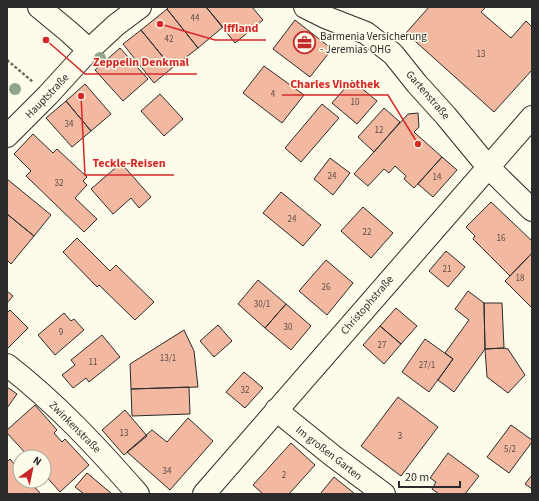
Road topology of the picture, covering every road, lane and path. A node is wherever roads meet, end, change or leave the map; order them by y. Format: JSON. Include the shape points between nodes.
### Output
{"nodes":[{"id":1,"x":39,"y":7,"type":"edge"},
{"id":2,"x":140,"y":7,"type":"edge"},
{"id":3,"x":305,"y":7,"type":"edge"},
{"id":4,"x":89,"y":50,"type":"junction"},
{"id":5,"x":7,"y":60,"type":"edge"},
{"id":6,"x":48,"y":95,"type":"junction"},
{"id":7,"x":532,"y":117,"type":"edge"},
{"id":8,"x":7,"y":136,"type":"edge"},
{"id":9,"x":488,"y":167,"type":"junction"},
{"id":10,"x":532,"y":210,"type":"edge"},
{"id":11,"x":7,"y":365,"type":"edge"},
{"id":12,"x":276,"y":410,"type":"junction"},
{"id":13,"x":138,"y":494,"type":"edge"},
{"id":14,"x":204,"y":494,"type":"edge"},
{"id":15,"x":384,"y":494,"type":"edge"}],
"edges":[{"from":1,"to":4,"type":"street"},
{"from":2,"to":4,"type":"street","name":"Hauptstraße"},
{"from":3,"to":9,"type":"street","name":"Gartenstraße","via":[[366,33],[393,54]]},
{"from":4,"to":6,"type":"street","name":"Hauptstraße"},
{"from":5,"to":6,"type":"path"},
{"from":6,"to":8,"type":"street","name":"Hauptstraße"},
{"from":7,"to":9,"type":"street","name":"Christophstraße"},
{"from":9,"to":10,"type":"street","name":"Gartenstraße"},
{"from":9,"to":12,"type":"street","name":"Christophstraße"},
{"from":11,"to":13,"type":"street","name":"Zwinkenstraße","via":[[56,406]]},
{"from":12,"to":14,"type":"street","name":"Christophstraße"},
{"from":12,"to":15,"type":"street","name":"Im großen Garten"}]}
